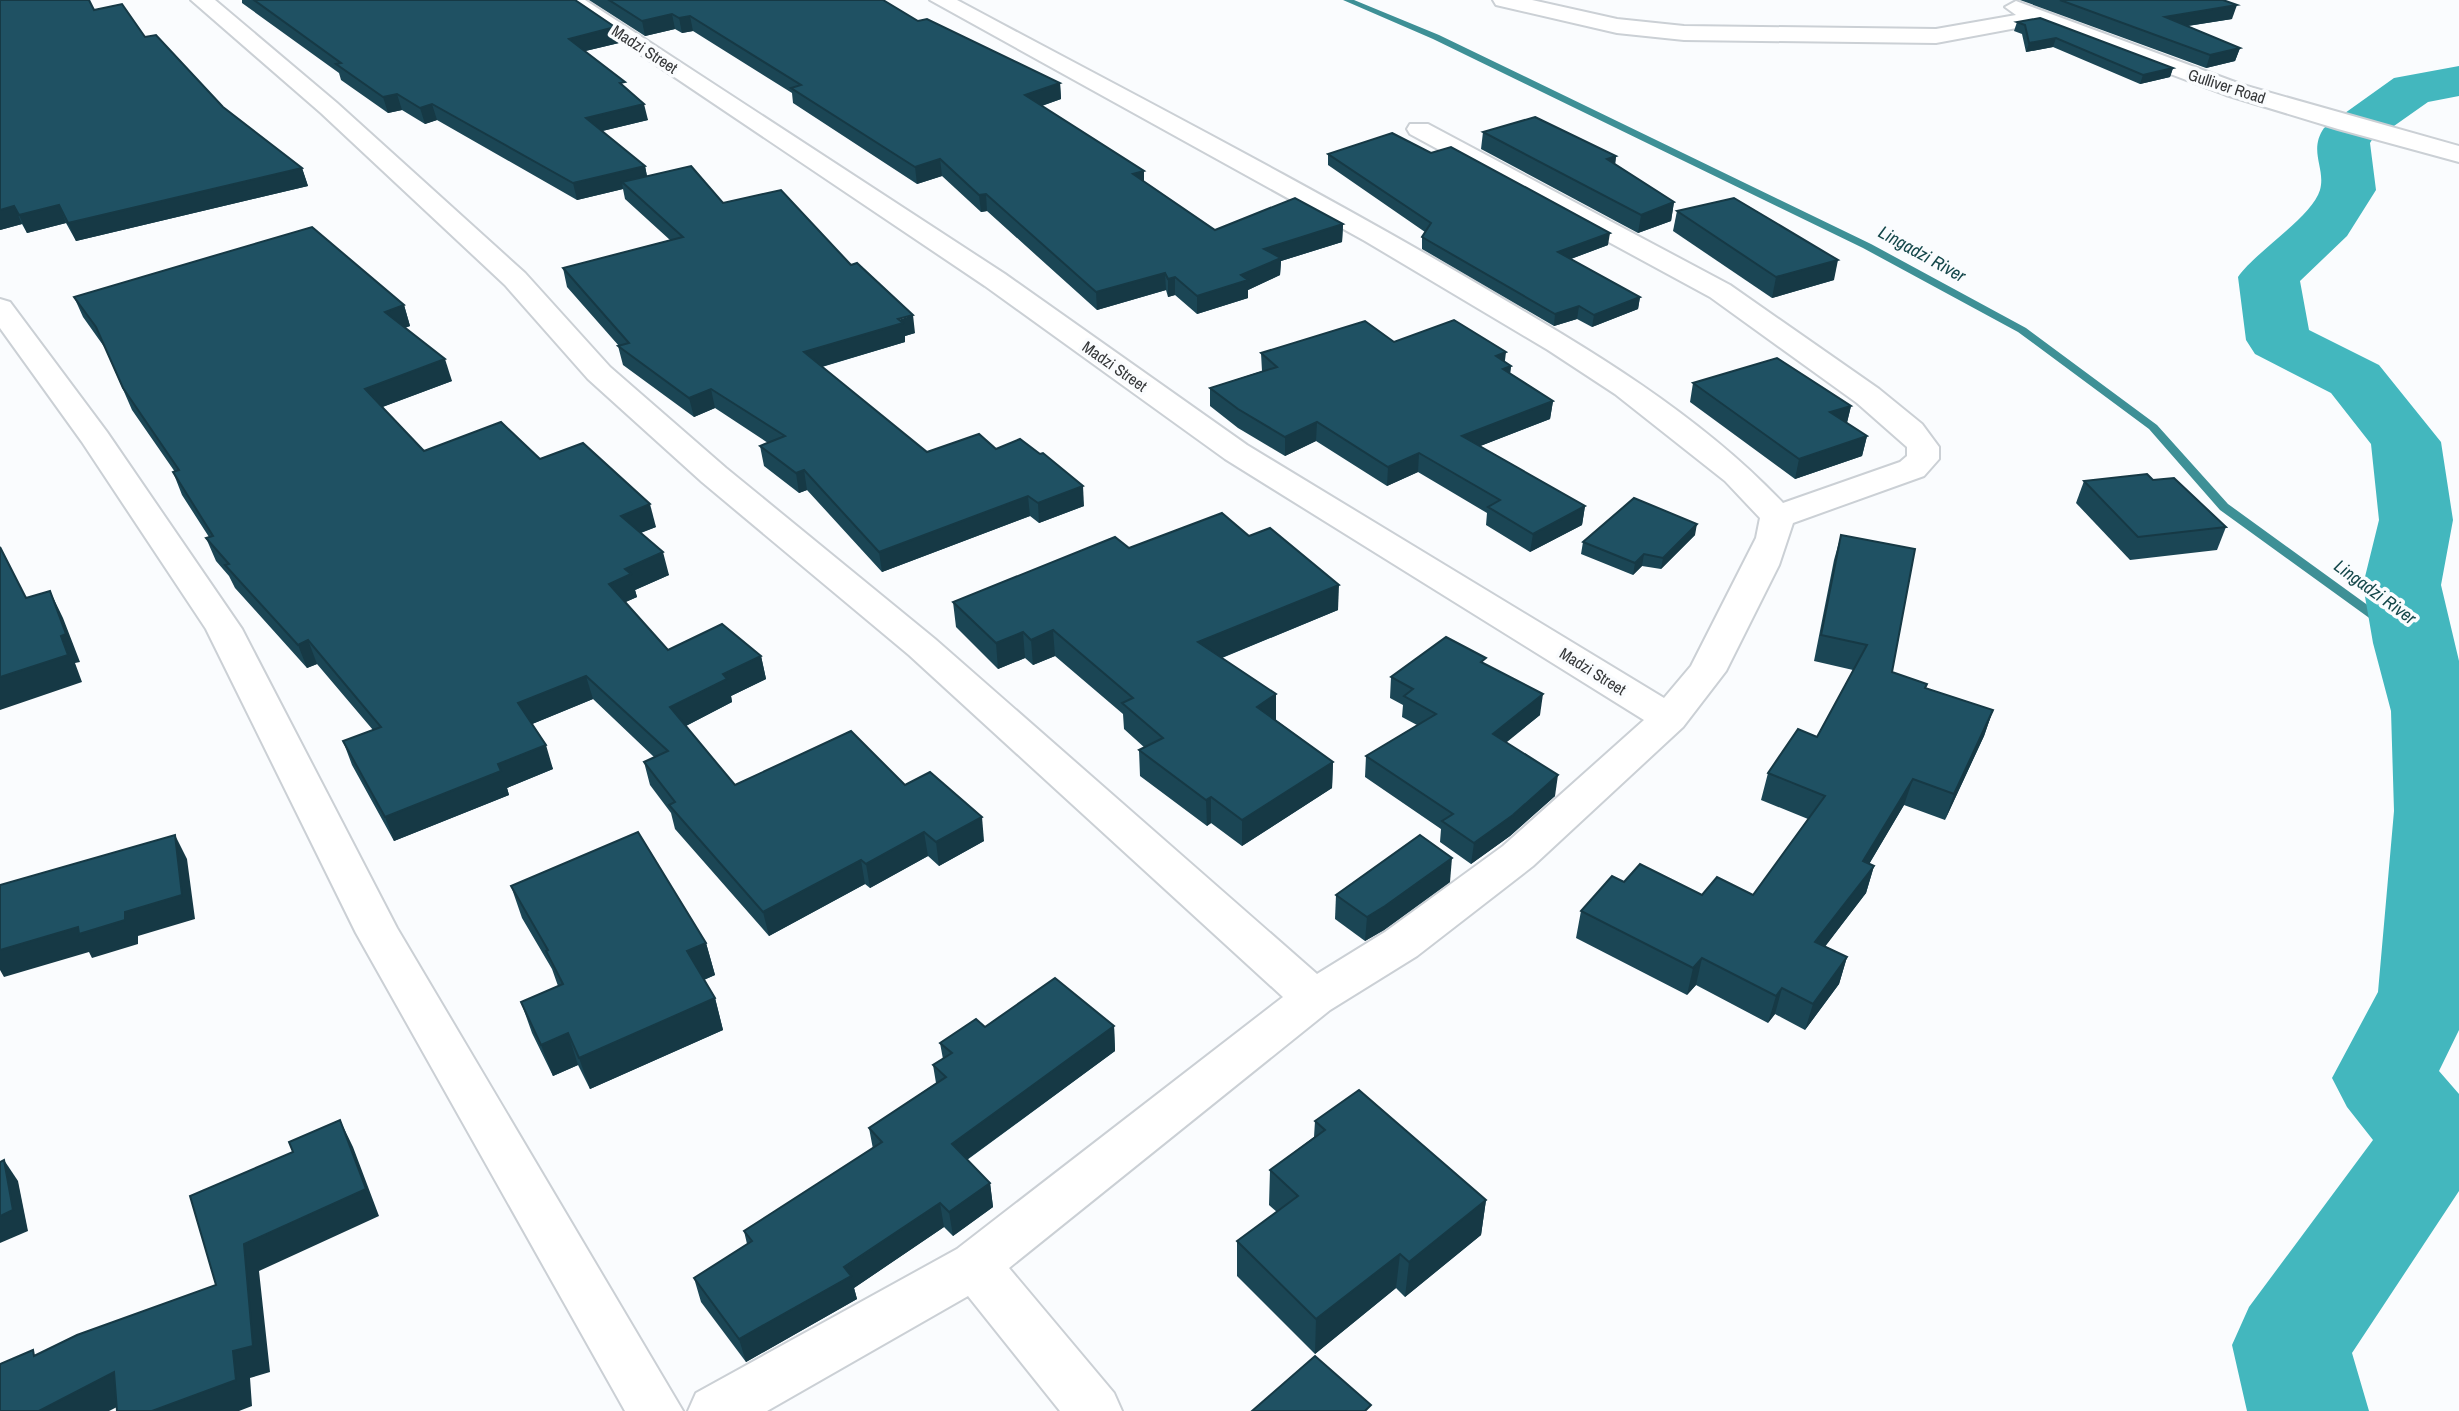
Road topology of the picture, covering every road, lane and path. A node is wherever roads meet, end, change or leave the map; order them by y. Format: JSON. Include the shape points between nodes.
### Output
{"nodes":[{"id":1,"x":202,"y":0,"type":"edge"},
{"id":2,"x":571,"y":0,"type":"edge"},
{"id":3,"x":941,"y":0,"type":"edge"},
{"id":4,"x":1504,"y":0,"type":"edge"},
{"id":5,"x":2001,"y":0,"type":"edge"},
{"id":6,"x":2041,"y":17,"type":"junction"},
{"id":7,"x":1419,"y":129,"type":"dead end"},
{"id":8,"x":2459,"y":154,"type":"edge"},
{"id":9,"x":0,"y":308,"type":"edge"},
{"id":10,"x":1777,"y":517,"type":"junction"},
{"id":11,"x":1669,"y":718,"type":"junction"},
{"id":12,"x":1314,"y":998,"type":"junction"},
{"id":13,"x":975,"y":1265,"type":"junction"},
{"id":14,"x":654,"y":1411,"type":"edge"},
{"id":15,"x":716,"y":1411,"type":"edge"},
{"id":16,"x":1094,"y":1411,"type":"edge"}],
"edges":[{"from":1,"to":12,"type":"street","via":[[329,108],[515,279],[599,373],[922,647]]},
{"from":2,"to":11,"type":"street","name":"Madzi Street","via":[[995,280],[1236,452]]},
{"from":3,"to":10,"type":"street","via":[[1375,235],[1559,344],[1626,387],[1737,474]]},
{"from":4,"to":6,"type":"street","via":[[1617,26],[1684,33],[1924,36]]},
{"from":5,"to":6,"type":"street","name":"Gulliver Road"},
{"from":6,"to":8,"type":"street","name":"Gulliver Road","via":[[2242,92]]},
{"from":7,"to":10,"type":"street","via":[[1720,291],[1868,396],[1911,431],[1923,447],[1923,459],[1912,469]]},
{"from":9,"to":14,"type":"street","via":[[96,439],[224,629],[378,933]]},
{"from":10,"to":11,"type":"street","via":[[1761,565],[1707,671]]},
{"from":11,"to":12,"type":"street","via":[[1508,864],[1401,944]]},
{"from":12,"to":13,"type":"street"},
{"from":13,"to":15,"type":"street"},
{"from":13,"to":16,"type":"street"}]}
